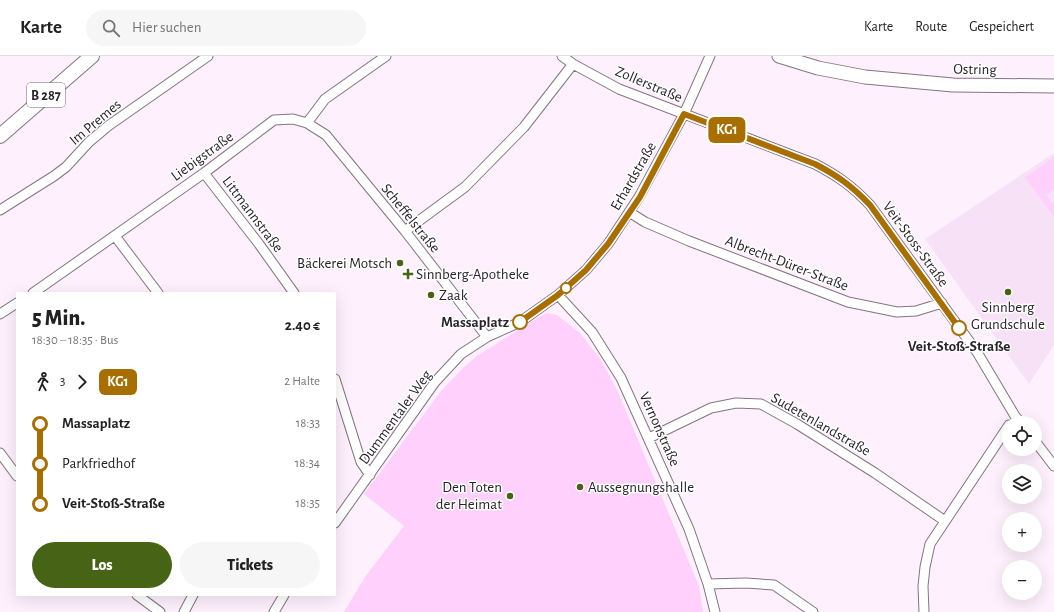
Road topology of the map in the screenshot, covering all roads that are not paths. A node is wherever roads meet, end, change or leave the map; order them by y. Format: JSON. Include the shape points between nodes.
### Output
{"nodes":[{"id":1,"x":92,"y":56,"type":"edge"},
{"id":2,"x":208,"y":56,"type":"edge"},
{"id":3,"x":386,"y":56,"type":"edge"},
{"id":4,"x":562,"y":56,"type":"edge"},
{"id":5,"x":710,"y":56,"type":"edge"},
{"id":6,"x":779,"y":56,"type":"edge"},
{"id":7,"x":573,"y":64,"type":"junction"},
{"id":8,"x":1054,"y":86,"type":"edge"},
{"id":9,"x":684,"y":114,"type":"junction"},
{"id":10,"x":307,"y":123,"type":"junction"},
{"id":11,"x":0,"y":136,"type":"edge"},
{"id":12,"x":204,"y":173,"type":"junction"},
{"id":13,"x":0,"y":210,"type":"edge"},
{"id":14,"x":629,"y":212,"type":"junction"},
{"id":15,"x":405,"y":231,"type":"junction"},
{"id":16,"x":115,"y":236,"type":"junction"},
{"id":17,"x":34,"y":292,"type":"edge"},
{"id":18,"x":157,"y":292,"type":"edge"},
{"id":19,"x":293,"y":292,"type":"edge"},
{"id":20,"x":558,"y":295,"type":"junction"},
{"id":21,"x":942,"y":303,"type":"junction"},
{"id":22,"x":16,"y":304,"type":"edge"},
{"id":23,"x":0,"y":314,"type":"edge"},
{"id":24,"x":487,"y":337,"type":"junction"},
{"id":25,"x":336,"y":382,"type":"edge"},
{"id":26,"x":1011,"y":416,"type":"edge"},
{"id":27,"x":649,"y":438,"type":"junction"},
{"id":28,"x":1002,"y":439,"type":"edge"},
{"id":29,"x":1042,"y":450,"type":"edge"},
{"id":30,"x":0,"y":453,"type":"edge"},
{"id":31,"x":1054,"y":466,"type":"edge"},
{"id":32,"x":16,"y":475,"type":"edge"},
{"id":33,"x":370,"y":475,"type":"junction"},
{"id":34,"x":945,"y":521,"type":"junction"},
{"id":35,"x":336,"y":522,"type":"edge"},
{"id":36,"x":708,"y":584,"type":"junction"},
{"id":37,"x":139,"y":596,"type":"edge"},
{"id":38,"x":192,"y":596,"type":"edge"},
{"id":39,"x":283,"y":596,"type":"edge"},
{"id":40,"x":160,"y":612,"type":"edge"},
{"id":41,"x":184,"y":612,"type":"edge"},
{"id":42,"x":274,"y":612,"type":"edge"},
{"id":43,"x":715,"y":612,"type":"edge"},
{"id":44,"x":813,"y":612,"type":"edge"},
{"id":45,"x":924,"y":612,"type":"edge"}],
"edges":[{"from":1,"to":11,"type":"main road","number":"B 287"},
{"from":2,"to":13,"type":"street","name":"Im Premes","via":[[108,126],[54,176]]},
{"from":3,"to":10,"type":"street","via":[[324,99]]},
{"from":4,"to":7,"type":"street","name":"Zollerstraße"},
{"from":5,"to":9,"type":"street","name":"Erhardstraße"},
{"from":6,"to":8,"type":"main road","name":"Ostring","via":[[818,68],[865,77],[953,85]]},
{"from":7,"to":9,"type":"street","name":"Zollerstraße","via":[[619,89]]},
{"from":7,"to":15,"type":"street","via":[[524,126],[465,187]]},
{"from":9,"to":14,"type":"street","name":"Erhardstraße","via":[[640,197]]},
{"from":9,"to":21,"type":"street","name":"Veit-Stoss-Straße","via":[[815,164],[850,185],[870,205]]},
{"from":10,"to":12,"type":"street","name":"Liebigstraße","via":[[293,119],[274,120]]},
{"from":10,"to":15,"type":"street","name":"Scheffelstraße","via":[[326,135]]},
{"from":12,"to":16,"type":"street","name":"Liebigstraße"},
{"from":12,"to":19,"type":"street","name":"Littmannstraße"},
{"from":14,"to":20,"type":"street","name":"Erhardstraße","via":[[608,244],[586,270]]},
{"from":14,"to":21,"type":"street","name":"Albrecht-Dürer-Straße","via":[[644,222],[674,235],[848,302],[896,312],[916,311]]},
{"from":15,"to":24,"type":"street","name":"Scheffelstraße"},
{"from":16,"to":17,"type":"street","name":"Liebigstraße"},
{"from":16,"to":18,"type":"street"},
{"from":20,"to":24,"type":"street","via":[[520,322]]},
{"from":20,"to":27,"type":"street","name":"Vernonstraße","via":[[592,332],[621,378]]},
{"from":21,"to":26,"type":"street","name":"Veit-Stoss-Straße","via":[[977,352]]},
{"from":22,"to":23,"type":"street"},
{"from":24,"to":33,"type":"street","name":"Dummentaler Weg","via":[[461,354],[435,382]]},
{"from":25,"to":33,"type":"street","via":[[361,462]]},
{"from":27,"to":34,"type":"street","name":"Sudetenlandstraße","via":[[711,408],[736,403],[761,404],[875,473]]},
{"from":27,"to":36,"type":"street","name":"Vernonstraße","via":[[689,528]]},
{"from":28,"to":34,"type":"street"},
{"from":29,"to":31,"type":"street"},
{"from":30,"to":32,"type":"street"},
{"from":33,"to":35,"type":"street","name":"Dummentaler Weg"},
{"from":34,"to":45,"type":"street","via":[[930,544],[923,586]]},
{"from":36,"to":43,"type":"street","name":"Vernonstraße"},
{"from":36,"to":44,"type":"street","via":[[774,585]]},
{"from":37,"to":40,"type":"street"},
{"from":38,"to":41,"type":"street"},
{"from":39,"to":42,"type":"street"}]}
